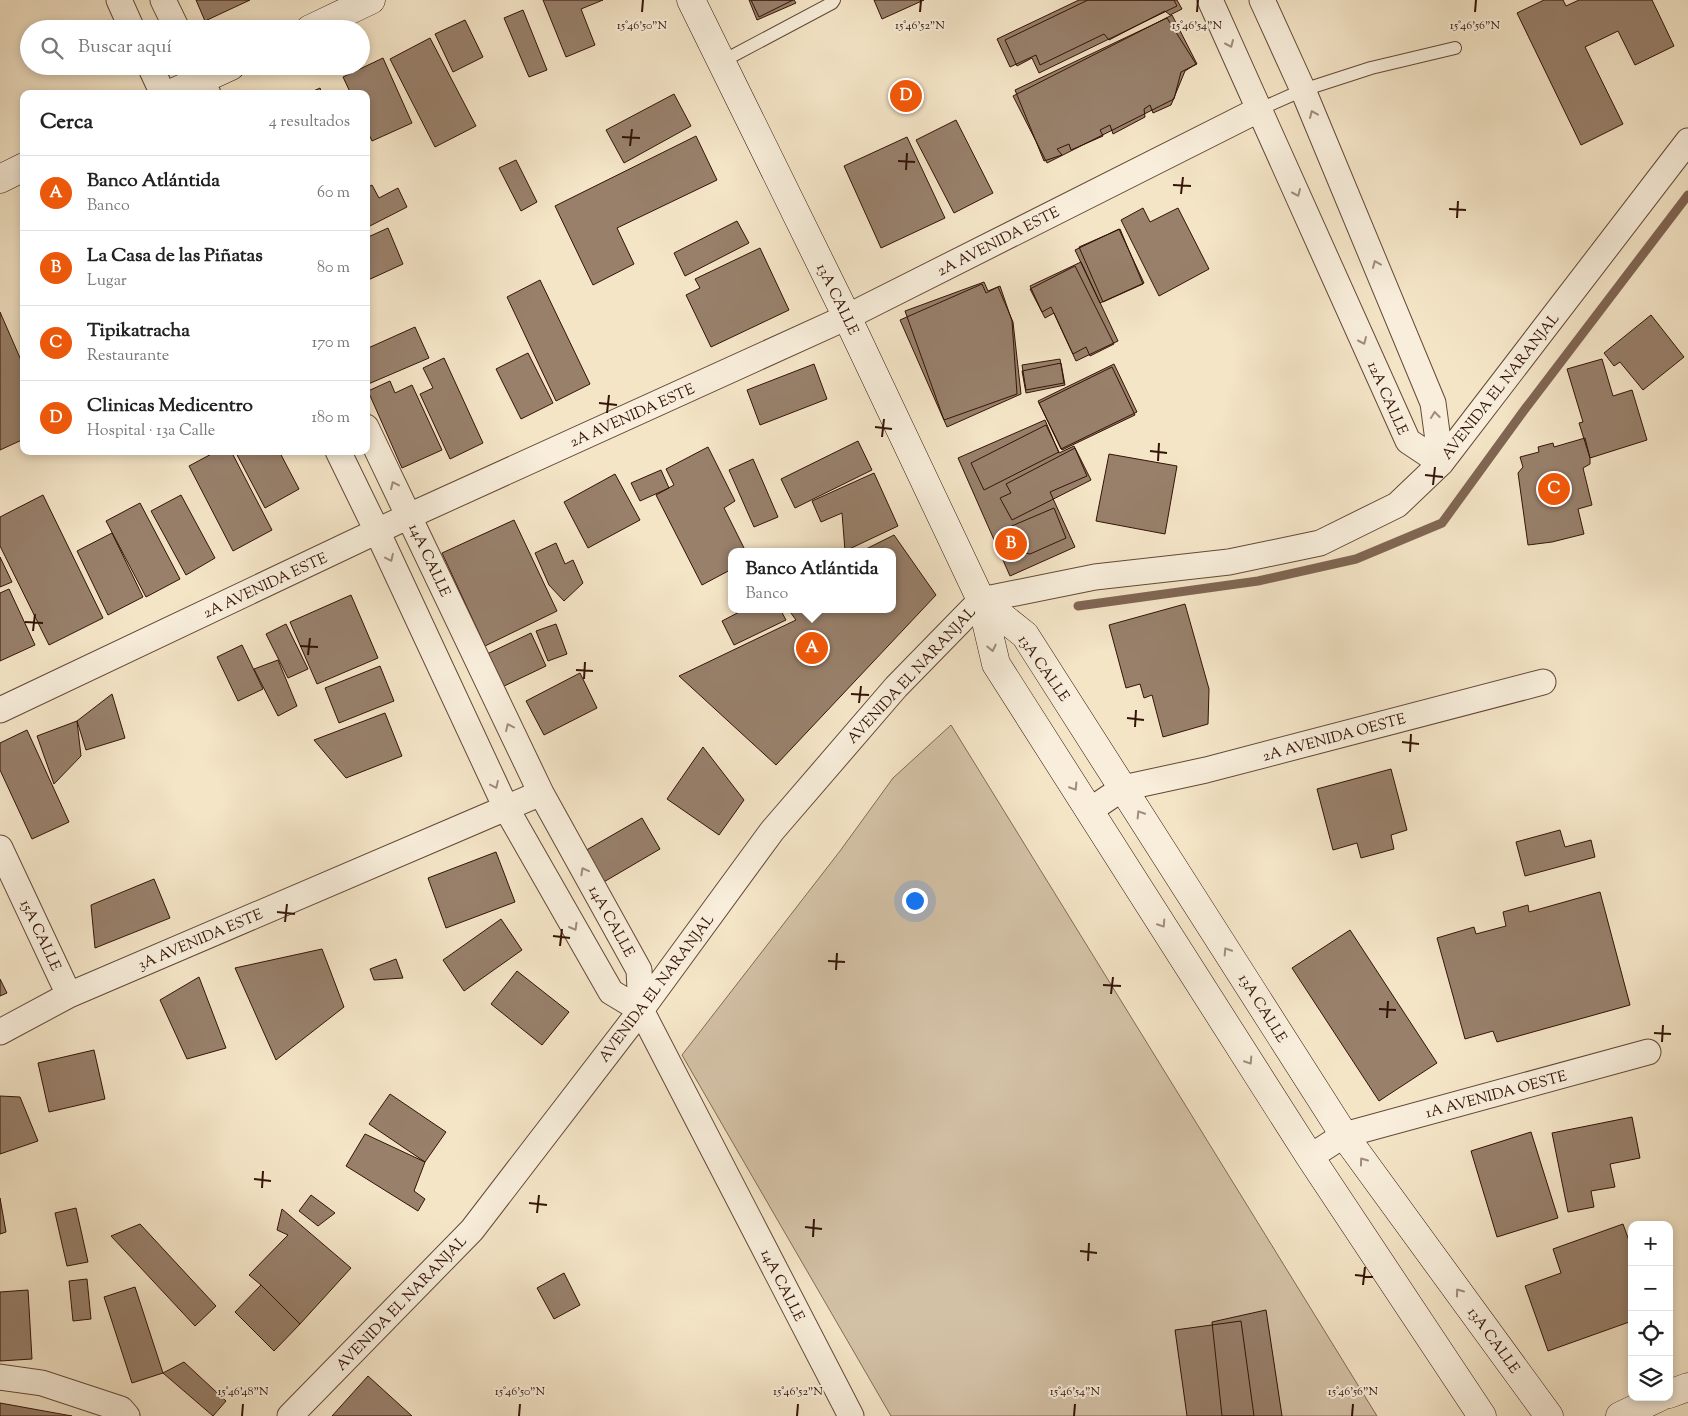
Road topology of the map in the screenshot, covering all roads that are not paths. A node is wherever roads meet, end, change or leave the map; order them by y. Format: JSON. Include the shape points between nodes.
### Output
{"nodes":[{"id":1,"x":119,"y":0,"type":"edge"},
{"id":2,"x":163,"y":0,"type":"edge"},
{"id":3,"x":371,"y":0,"type":"edge"},
{"id":4,"x":691,"y":0,"type":"edge"},
{"id":5,"x":834,"y":0,"type":"edge"},
{"id":6,"x":1210,"y":0,"type":"edge"},
{"id":7,"x":1262,"y":0,"type":"edge"},
{"id":8,"x":128,"y":20,"type":"edge"},
{"id":9,"x":173,"y":20,"type":"edge"},
{"id":10,"x":329,"y":20,"type":"edge"},
{"id":11,"x":1455,"y":48,"type":"dead end"},
{"id":12,"x":721,"y":62,"type":"junction"},
{"id":13,"x":154,"y":75,"type":"edge"},
{"id":14,"x":201,"y":80,"type":"edge"},
{"id":15,"x":161,"y":90,"type":"edge"},
{"id":16,"x":179,"y":90,"type":"edge"},
{"id":17,"x":1303,"y":90,"type":"junction"},
{"id":18,"x":1260,"y":110,"type":"junction"},
{"id":19,"x":1688,"y":141,"type":"edge"},
{"id":20,"x":20,"y":169,"type":"edge"},
{"id":21,"x":0,"y":179,"type":"edge"},
{"id":22,"x":847,"y":317,"type":"junction"},
{"id":23,"x":370,"y":434,"type":"edge"},
{"id":24,"x":340,"y":455,"type":"edge"},
{"id":25,"x":1440,"y":463,"type":"junction"},
{"id":26,"x":409,"y":516,"type":"junction"},
{"id":27,"x":377,"y":531,"type":"junction"},
{"id":28,"x":981,"y":600,"type":"junction"},
{"id":29,"x":1543,"y":682,"type":"dead end"},
{"id":30,"x":0,"y":710,"type":"edge"},
{"id":31,"x":1123,"y":788,"type":"junction"},
{"id":32,"x":541,"y":793,"type":"junction"},
{"id":33,"x":506,"y":808,"type":"junction"},
{"id":34,"x":1090,"y":811,"type":"junction"},
{"id":35,"x":0,"y":848,"type":"edge"},
{"id":36,"x":69,"y":995,"type":"junction"},
{"id":37,"x":642,"y":1010,"type":"junction"},
{"id":38,"x":0,"y":1032,"type":"edge"},
{"id":39,"x":1648,"y":1052,"type":"dead end"},
{"id":40,"x":1344,"y":1135,"type":"junction"},
{"id":41,"x":1310,"y":1157,"type":"junction"},
{"id":42,"x":0,"y":1377,"type":"edge"},
{"id":43,"x":1688,"y":1387,"type":"edge"},
{"id":44,"x":1673,"y":1393,"type":"edge"},
{"id":45,"x":1652,"y":1401,"type":"edge"},
{"id":46,"x":127,"y":1416,"type":"edge"},
{"id":47,"x":290,"y":1416,"type":"edge"},
{"id":48,"x":850,"y":1416,"type":"edge"},
{"id":49,"x":1482,"y":1416,"type":"edge"},
{"id":50,"x":1549,"y":1416,"type":"edge"},
{"id":51,"x":1620,"y":1416,"type":"edge"}],
"edges":[{"from":1,"to":8,"type":"street"},
{"from":2,"to":9,"type":"street"},
{"from":3,"to":10,"type":"street"},
{"from":4,"to":12,"type":"street","name":"13A CALLE"},
{"from":5,"to":12,"type":"lane"},
{"from":6,"to":18,"type":"street","name":"12A CALLE","one_way":true},
{"from":7,"to":17,"type":"street"},
{"from":11,"to":17,"type":"lane","via":[[1371,68]]},
{"from":12,"to":22,"type":"street","name":"13A CALLE"},
{"from":13,"to":15,"type":"street"},
{"from":14,"to":16,"type":"street"},
{"from":17,"to":18,"type":"lane"},
{"from":25,"to":17,"type":"street","one_way":true,"via":[[1433,403]]},
{"from":18,"to":22,"type":"street","name":"2A AVENIDA ESTE"},
{"from":18,"to":25,"type":"street","name":"12A CALLE","one_way":true,"via":[[1408,441]]},
{"from":19,"to":25,"type":"street","name":"AVENIDA EL NARANJAL"},
{"from":20,"to":21,"type":"street"},
{"from":22,"to":26,"type":"street","name":"2A AVENIDA ESTE"},
{"from":22,"to":28,"type":"street","name":"13A CALLE"},
{"from":26,"to":23,"type":"street","name":"14A CALLE","one_way":true},
{"from":24,"to":27,"type":"street"},
{"from":25,"to":28,"type":"street","name":"AVENIDA EL NARANJAL","via":[[1397,506],[1320,543],[1229,562],[1096,577]]},
{"from":26,"to":27,"type":"street","name":"2A AVENIDA ESTE"},
{"from":32,"to":26,"type":"street","name":"14A CALLE","one_way":true},
{"from":27,"to":30,"type":"street","name":"2A AVENIDA ESTE"},
{"from":27,"to":33,"type":"street","one_way":true},
{"from":28,"to":31,"type":"street","name":"13A CALLE","via":[[1025,635]]},
{"from":28,"to":34,"type":"street","name":"13A CALLE","one_way":true,"via":[[996,664]]},
{"from":28,"to":37,"type":"street","name":"AVENIDA EL NARANJAL","via":[[896,687],[772,831]]},
{"from":29,"to":31,"type":"street","name":"2A AVENIDA OESTE","via":[[1206,770]]},
{"from":31,"to":34,"type":"street"},
{"from":40,"to":31,"type":"street","name":"13A CALLE","one_way":true},
{"from":32,"to":33,"type":"street","name":"3A AVENIDA ESTE"},
{"from":37,"to":32,"type":"street","name":"14A CALLE","one_way":true,"via":[[639,970]]},
{"from":33,"to":36,"type":"street","name":"3A AVENIDA ESTE"},
{"from":33,"to":37,"type":"street","one_way":true,"via":[[611,992]]},
{"from":34,"to":41,"type":"street","name":"13A CALLE","one_way":true},
{"from":35,"to":36,"type":"street","name":"15A CALLE"},
{"from":36,"to":38,"type":"street","name":"3A AVENIDA ESTE"},
{"from":37,"to":47,"type":"street","name":"AVENIDA EL NARANJAL","via":[[472,1230]]},
{"from":37,"to":48,"type":"street","name":"14A CALLE"},
{"from":39,"to":40,"type":"street","name":"1A AVENIDA OESTE"},
{"from":40,"to":41,"type":"street","name":"1A AVENIDA OESTE"},
{"from":50,"to":40,"type":"street","name":"13A CALLE","one_way":true},
{"from":41,"to":49,"type":"street","name":"13A CALLE"},
{"from":42,"to":46,"type":"street","via":[[42,1383],[121,1408]]},
{"from":43,"to":44,"type":"street"},
{"from":45,"to":51,"type":"street"}]}
